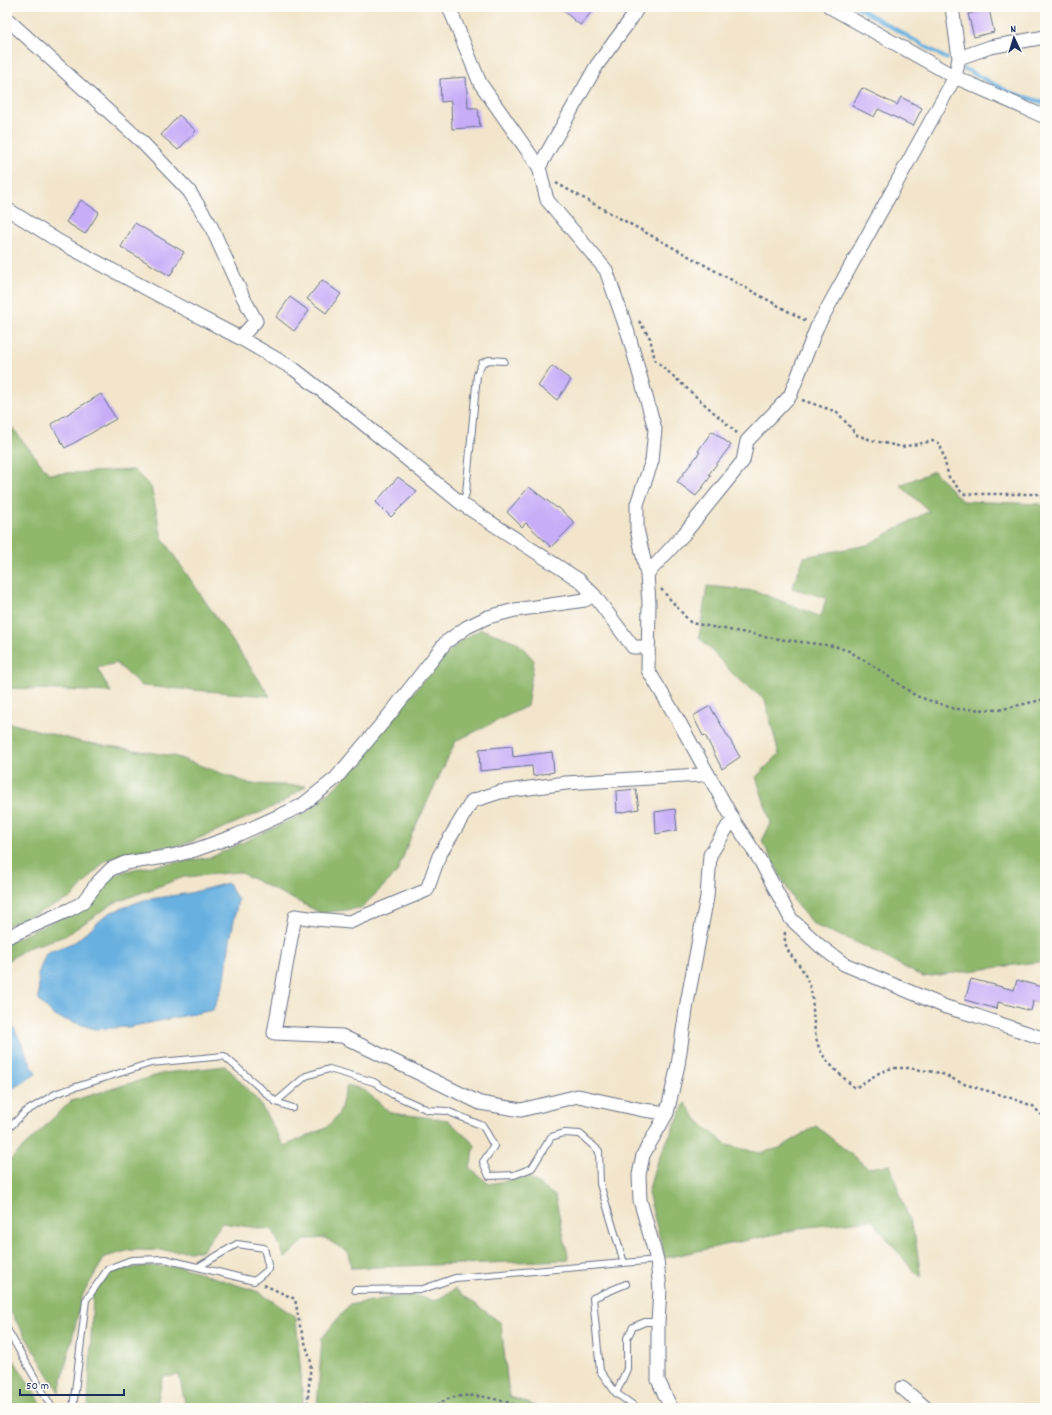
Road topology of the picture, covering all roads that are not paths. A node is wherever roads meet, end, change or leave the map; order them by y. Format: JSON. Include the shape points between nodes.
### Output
{"nodes":[{"id":1,"x":449,"y":7,"type":"edge"},
{"id":2,"x":638,"y":7,"type":"edge"},
{"id":3,"x":830,"y":7,"type":"edge"},
{"id":4,"x":952,"y":7,"type":"edge"},
{"id":5,"x":7,"y":19,"type":"edge"},
{"id":6,"x":1045,"y":37,"type":"edge"},
{"id":7,"x":959,"y":58,"type":"junction"},
{"id":8,"x":955,"y":77,"type":"junction"},
{"id":9,"x":1045,"y":117,"type":"edge"},
{"id":10,"x":539,"y":167,"type":"junction"},
{"id":11,"x":7,"y":209,"type":"edge"},
{"id":12,"x":240,"y":338,"type":"junction"},
{"id":13,"x":504,"y":361,"type":"dead end"},
{"id":14,"x":462,"y":504,"type":"junction"},
{"id":15,"x":647,"y":574,"type":"junction"},
{"id":16,"x":594,"y":595,"type":"junction"},
{"id":17,"x":648,"y":647,"type":"junction"},
{"id":18,"x":707,"y":772,"type":"junction"},
{"id":19,"x":734,"y":821,"type":"junction"},
{"id":20,"x":7,"y":937,"type":"edge"},
{"id":21,"x":1045,"y":1040,"type":"edge"},
{"id":22,"x":276,"y":1102,"type":"junction"},
{"id":23,"x":293,"y":1108,"type":"dead end"},
{"id":24,"x":667,"y":1113,"type":"junction"},
{"id":25,"x":7,"y":1130,"type":"edge"},
{"id":26,"x":656,"y":1260,"type":"junction"},
{"id":27,"x":624,"y":1263,"type":"junction"},
{"id":28,"x":198,"y":1267,"type":"junction"},
{"id":29,"x":626,"y":1284,"type":"dead end"},
{"id":30,"x":355,"y":1290,"type":"dead end"},
{"id":31,"x":658,"y":1322,"type":"junction"},
{"id":32,"x":7,"y":1329,"type":"edge"},
{"id":33,"x":902,"y":1388,"type":"dead end"},
{"id":34,"x":616,"y":1393,"type":"junction"},
{"id":35,"x":52,"y":1408,"type":"edge"},
{"id":36,"x":73,"y":1408,"type":"edge"},
{"id":37,"x":637,"y":1408,"type":"edge"},
{"id":38,"x":671,"y":1408,"type":"edge"},
{"id":39,"x":926,"y":1408,"type":"edge"}],
"edges":[{"from":1,"to":10,"type":"street","via":[[480,83]]},
{"from":2,"to":10,"type":"street","via":[[597,65]]},
{"from":3,"to":8,"type":"street"},
{"from":4,"to":7,"type":"street"},
{"from":5,"to":12,"type":"street","via":[[141,141],[189,191],[210,224],[256,321]]},
{"from":6,"to":7,"type":"street","via":[[990,48]]},
{"from":7,"to":8,"type":"street"},
{"from":8,"to":9,"type":"street"},
{"from":8,"to":15,"type":"street","via":[[817,327],[790,396],[747,441],[743,460],[684,534]]},
{"from":10,"to":15,"type":"street","via":[[547,200],[606,270],[628,333],[655,429],[652,461],[637,504],[637,529]]},
{"from":11,"to":12,"type":"street","via":[[67,245]]},
{"from":12,"to":14,"type":"street","via":[[294,369]]},
{"from":13,"to":14,"type":"lane","via":[[489,360],[482,363],[476,375],[466,493]]},
{"from":14,"to":16,"type":"street","via":[[580,580]]},
{"from":15,"to":17,"type":"street"},
{"from":16,"to":17,"type":"street","via":[[633,647]]},
{"from":16,"to":20,"type":"street","via":[[585,600],[488,617],[467,627],[446,642],[336,778],[301,806],[237,835],[195,850],[125,863],[111,869],[82,903]]},
{"from":17,"to":18,"type":"street","via":[[648,670]]},
{"from":18,"to":19,"type":"street"},
{"from":18,"to":24,"type":"street","via":[[700,775],[566,783],[500,792],[472,801],[439,856],[427,890],[350,922],[295,916],[274,1032],[342,1036],[480,1103],[521,1110],[578,1096]]},
{"from":19,"to":21,"type":"street","via":[[761,862],[791,918],[820,946],[844,964],[946,1007]]},
{"from":19,"to":24,"type":"street","via":[[728,826],[710,855],[707,897],[678,1065]]},
{"from":22,"to":23,"type":"lane"},
{"from":22,"to":25,"type":"lane","via":[[224,1056],[151,1063],[57,1093],[25,1112]]},
{"from":22,"to":27,"type":"lane","via":[[306,1076],[330,1069],[374,1082],[392,1094],[428,1110],[447,1111],[483,1126],[494,1146],[483,1162],[489,1176],[514,1175],[532,1168],[551,1137],[564,1133],[580,1134],[599,1151],[600,1184]]},
{"from":24,"to":26,"type":"street","via":[[643,1155],[639,1175],[640,1200]]},
{"from":26,"to":27,"type":"lane"},
{"from":26,"to":31,"type":"street","via":[[660,1290]]},
{"from":27,"to":30,"type":"lane","via":[[456,1278],[423,1289]]},
{"from":28,"to":28,"type":"lane","via":[[254,1280],[269,1269],[264,1248],[237,1244]]},
{"from":28,"to":36,"type":"lane","via":[[165,1259],[131,1260],[108,1268],[86,1300]]},
{"from":29,"to":34,"type":"lane","via":[[593,1298],[600,1371]]},
{"from":31,"to":34,"type":"lane","via":[[645,1322],[633,1327],[627,1338],[627,1369]]},
{"from":31,"to":38,"type":"street","via":[[658,1380]]},
{"from":32,"to":35,"type":"lane"},
{"from":33,"to":39,"type":"street"},
{"from":34,"to":37,"type":"lane"}]}
